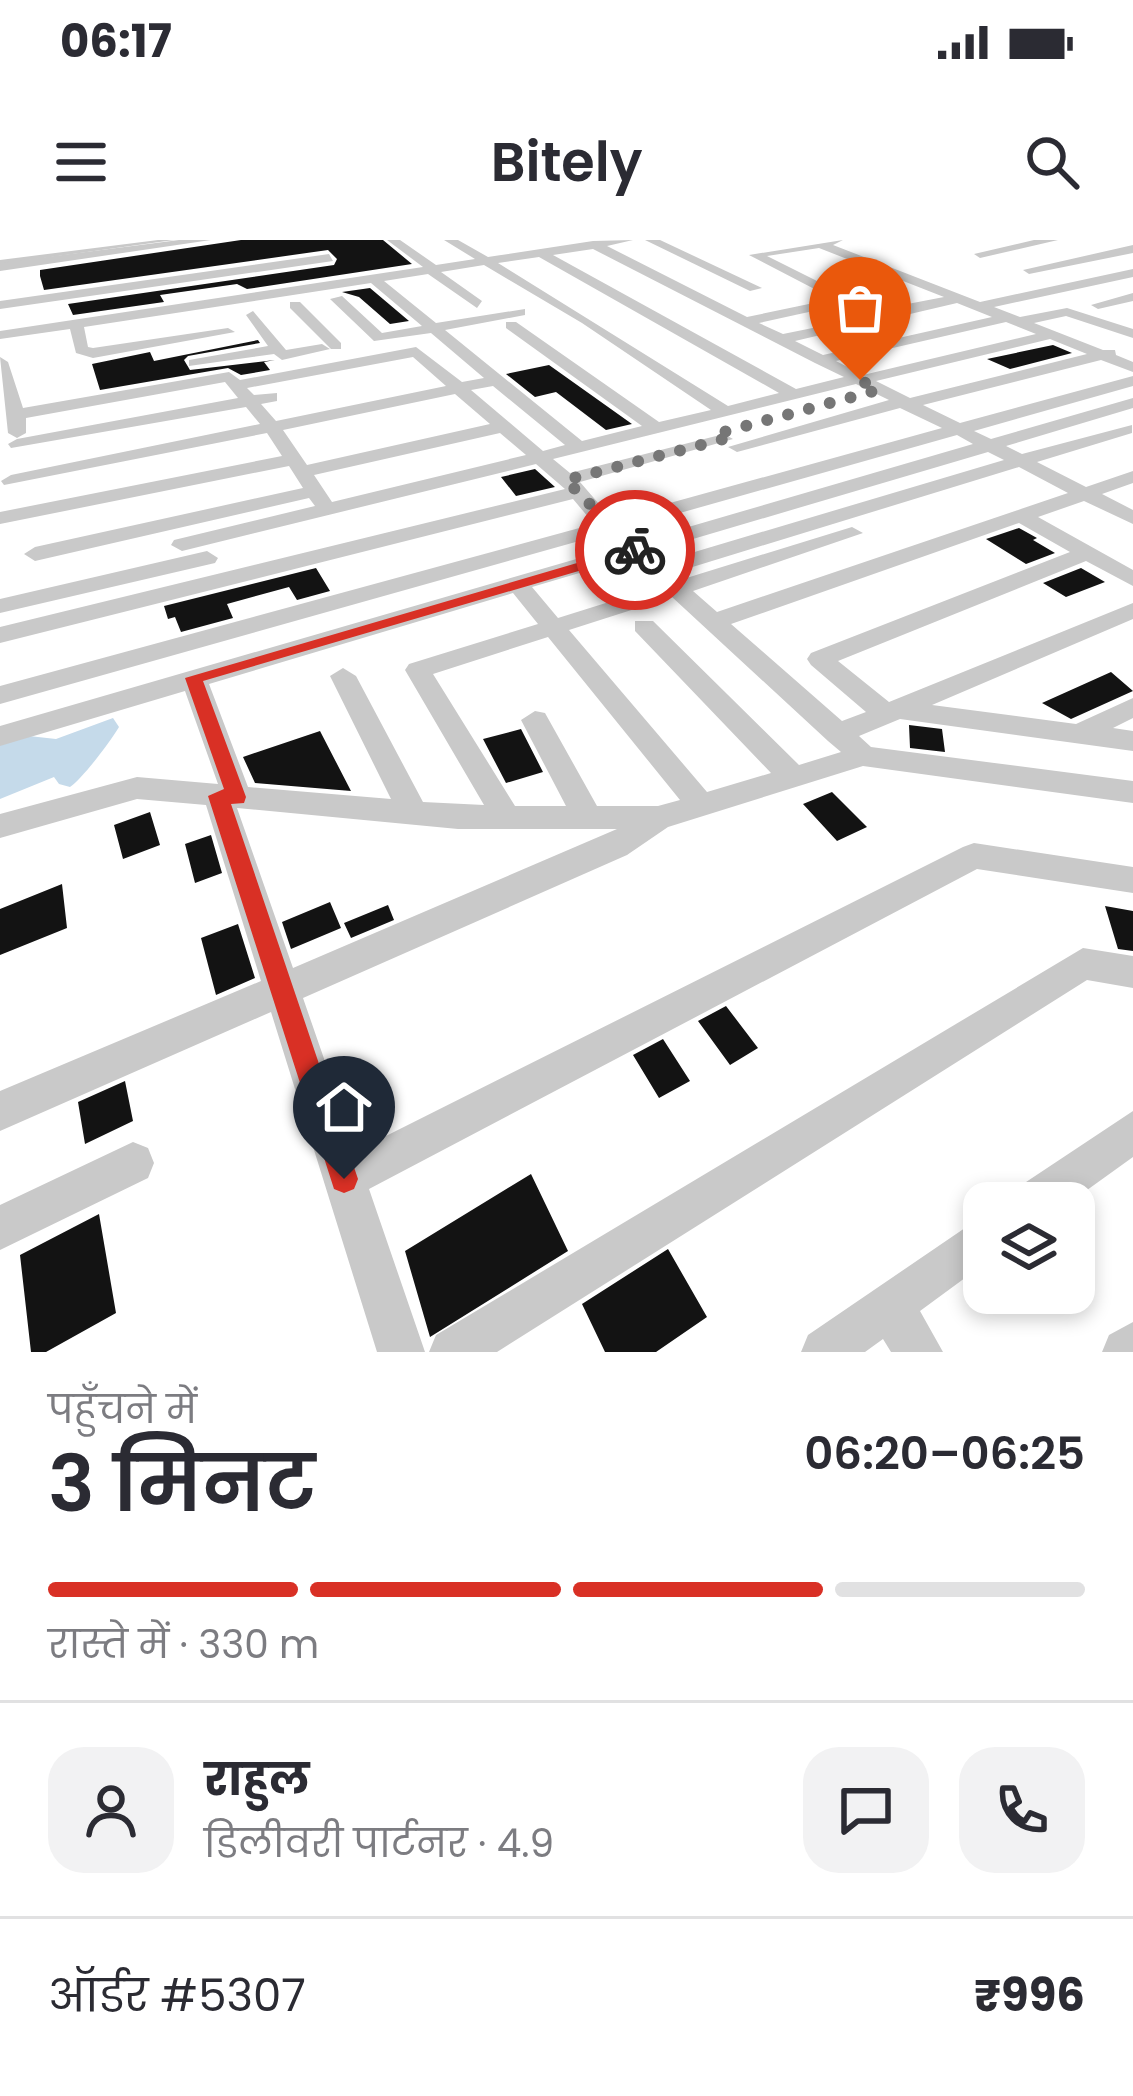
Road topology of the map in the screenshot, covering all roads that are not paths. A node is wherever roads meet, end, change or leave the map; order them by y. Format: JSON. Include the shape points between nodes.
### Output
{"nodes":[{"id":1,"x":171,"y":240,"type":"edge"},
{"id":2,"x":205,"y":240,"type":"edge"},
{"id":3,"x":394,"y":240,"type":"edge"},
{"id":4,"x":450,"y":240,"type":"edge"},
{"id":5,"x":518,"y":240,"type":"edge"},
{"id":6,"x":627,"y":240,"type":"edge"},
{"id":7,"x":651,"y":240,"type":"edge"},
{"id":8,"x":846,"y":240,"type":"edge"},
{"id":9,"x":1052,"y":240,"type":"edge"},
{"id":10,"x":1074,"y":240,"type":"edge"},
{"id":11,"x":589,"y":242,"type":"edge"},
{"id":12,"x":820,"y":244,"type":"junction"},
{"id":13,"x":1117,"y":252,"type":"junction"},
{"id":14,"x":541,"y":253,"type":"junction"},
{"id":15,"x":1133,"y":253,"type":"edge"},
{"id":16,"x":980,"y":254,"type":"dead end"},
{"id":17,"x":77,"y":257,"type":"junction"},
{"id":18,"x":484,"y":262,"type":"junction"},
{"id":19,"x":0,"y":264,"type":"edge"},
{"id":20,"x":433,"y":270,"type":"junction"},
{"id":21,"x":1029,"y":270,"type":"dead end"},
{"id":22,"x":1133,"y":273,"type":"edge"},
{"id":23,"x":82,"y":276,"type":"dead end"},
{"id":24,"x":374,"y":279,"type":"junction"},
{"id":25,"x":802,"y":280,"type":"junction"},
{"id":26,"x":355,"y":282,"type":"junction"},
{"id":27,"x":754,"y":288,"type":"junction"},
{"id":28,"x":1054,"y":290,"type":"junction"},
{"id":29,"x":863,"y":297,"type":"dead end"},
{"id":30,"x":1133,"y":297,"type":"edge"},
{"id":31,"x":702,"y":298,"type":"junction"},
{"id":32,"x":956,"y":298,"type":"junction"},
{"id":33,"x":337,"y":299,"type":"dead end"},
{"id":34,"x":210,"y":304,"type":"junction"},
{"id":35,"x":901,"y":304,"type":"junction"},
{"id":36,"x":0,"y":305,"type":"edge"},
{"id":37,"x":296,"y":305,"type":"dead end"},
{"id":38,"x":1098,"y":305,"type":"junction"},
{"id":39,"x":977,"y":307,"type":"junction"},
{"id":40,"x":724,"y":308,"type":"junction"},
{"id":41,"x":145,"y":313,"type":"junction"},
{"id":42,"x":253,"y":315,"type":"dead end"},
{"id":43,"x":419,"y":315,"type":"junction"},
{"id":44,"x":1133,"y":316,"type":"edge"},
{"id":45,"x":859,"y":318,"type":"junction"},
{"id":46,"x":1011,"y":320,"type":"junction"},
{"id":47,"x":747,"y":321,"type":"junction"},
{"id":48,"x":76,"y":324,"type":"junction"},
{"id":49,"x":434,"y":328,"type":"junction"},
{"id":50,"x":1125,"y":331,"type":"edge"},
{"id":51,"x":228,"y":332,"type":"junction"},
{"id":52,"x":0,"y":335,"type":"edge"},
{"id":53,"x":1061,"y":337,"type":"junction"},
{"id":54,"x":379,"y":338,"type":"junction"},
{"id":55,"x":782,"y":339,"type":"junction"},
{"id":56,"x":159,"y":343,"type":"junction"},
{"id":57,"x":336,"y":346,"type":"junction"},
{"id":58,"x":1133,"y":347,"type":"edge"},
{"id":59,"x":277,"y":349,"type":"junction"},
{"id":60,"x":244,"y":354,"type":"junction"},
{"id":61,"x":966,"y":355,"type":"junction"},
{"id":62,"x":1102,"y":355,"type":"junction"},
{"id":63,"x":820,"y":359,"type":"junction"},
{"id":64,"x":0,"y":362,"type":"edge"},
{"id":65,"x":178,"y":366,"type":"dead end"},
{"id":66,"x":1133,"y":367,"type":"edge"},
{"id":67,"x":1016,"y":377,"type":"junction"},
{"id":68,"x":497,"y":380,"type":"junction"},
{"id":69,"x":858,"y":380,"type":"junction"},
{"id":70,"x":1133,"y":381,"type":"edge"},
{"id":71,"x":83,"y":382,"type":"dead end"},
{"id":72,"x":458,"y":388,"type":"junction"},
{"id":73,"x":878,"y":390,"type":"junction"},
{"id":74,"x":243,"y":393,"type":"junction"},
{"id":75,"x":793,"y":394,"type":"junction"},
{"id":76,"x":95,"y":400,"type":"junction"},
{"id":77,"x":523,"y":402,"type":"junction"},
{"id":78,"x":9,"y":403,"type":"edge"},
{"id":79,"x":904,"y":403,"type":"junction"},
{"id":80,"x":1133,"y":403,"type":"edge"},
{"id":81,"x":482,"y":408,"type":"junction"},
{"id":82,"x":457,"y":410,"type":"dead end"},
{"id":83,"x":725,"y":411,"type":"junction"},
{"id":84,"x":693,"y":419,"type":"junction"},
{"id":85,"x":502,"y":427,"type":"junction"},
{"id":86,"x":112,"y":428,"type":"junction"},
{"id":87,"x":273,"y":428,"type":"junction"},
{"id":88,"x":656,"y":428,"type":"junction"},
{"id":89,"x":953,"y":429,"type":"junction"},
{"id":90,"x":1126,"y":429,"type":"dead end"},
{"id":91,"x":726,"y":440,"type":"junction"},
{"id":92,"x":17,"y":444,"type":"junction"},
{"id":93,"x":987,"y":447,"type":"junction"},
{"id":94,"x":579,"y":448,"type":"junction"},
{"id":95,"x":119,"y":458,"type":"junction"},
{"id":96,"x":537,"y":458,"type":"junction"},
{"id":97,"x":1016,"y":461,"type":"junction"},
{"id":98,"x":301,"y":462,"type":"junction"},
{"id":99,"x":783,"y":477,"type":"junction"},
{"id":100,"x":1133,"y":477,"type":"edge"},
{"id":101,"x":11,"y":481,"type":"junction"},
{"id":102,"x":572,"y":486,"type":"junction"},
{"id":103,"x":1083,"y":493,"type":"junction"},
{"id":104,"x":0,"y":501,"type":"edge"},
{"id":105,"x":328,"y":511,"type":"junction"},
{"id":106,"x":1020,"y":515,"type":"junction"},
{"id":107,"x":0,"y":518,"type":"edge"},
{"id":108,"x":1133,"y":518,"type":"edge"},
{"id":109,"x":608,"y":527,"type":"junction"},
{"id":110,"x":852,"y":532,"type":"dead end"},
{"id":111,"x":182,"y":545,"type":"dead end"},
{"id":112,"x":636,"y":551,"type":"junction"},
{"id":113,"x":35,"y":554,"type":"dead end"},
{"id":114,"x":1087,"y":554,"type":"junction"},
{"id":115,"x":207,"y":558,"type":"dead end"},
{"id":116,"x":668,"y":579,"type":"junction"},
{"id":117,"x":1133,"y":579,"type":"edge"},
{"id":118,"x":518,"y":585,"type":"junction"},
{"id":119,"x":0,"y":606,"type":"edge"},
{"id":120,"x":1133,"y":610,"type":"edge"},
{"id":121,"x":716,"y":620,"type":"junction"},
{"id":122,"x":644,"y":626,"type":"dead end"},
{"id":123,"x":552,"y":627,"type":"junction"},
{"id":124,"x":0,"y":635,"type":"edge"},
{"id":125,"x":343,"y":676,"type":"dead end"},
{"id":126,"x":194,"y":678,"type":"junction"},
{"id":127,"x":0,"y":695,"type":"edge"},
{"id":128,"x":1133,"y":706,"type":"edge"},
{"id":129,"x":891,"y":712,"type":"junction"},
{"id":130,"x":535,"y":720,"type":"dead end"},
{"id":131,"x":838,"y":734,"type":"junction"},
{"id":132,"x":1078,"y":734,"type":"junction"},
{"id":133,"x":0,"y":736,"type":"edge"},
{"id":134,"x":1133,"y":741,"type":"edge"},
{"id":135,"x":863,"y":756,"type":"junction"},
{"id":136,"x":793,"y":777,"type":"junction"},
{"id":137,"x":1133,"y":792,"type":"edge"},
{"id":138,"x":227,"y":796,"type":"junction"},
{"id":139,"x":701,"y":805,"type":"junction"},
{"id":140,"x":412,"y":813,"type":"junction"},
{"id":141,"x":506,"y":817,"type":"junction"},
{"id":142,"x":588,"y":818,"type":"junction"},
{"id":143,"x":658,"y":818,"type":"junction"},
{"id":144,"x":0,"y":826,"type":"edge"},
{"id":145,"x":1133,"y":880,"type":"edge"},
{"id":146,"x":1133,"y":972,"type":"edge"},
{"id":147,"x":282,"y":990,"type":"junction"},
{"id":148,"x":0,"y":1111,"type":"edge"},
{"id":149,"x":1133,"y":1132,"type":"edge"},
{"id":150,"x":133,"y":1163,"type":"dead end"},
{"id":151,"x":344,"y":1179,"type":"junction"},
{"id":152,"x":1063,"y":1182,"type":"edge"},
{"id":153,"x":0,"y":1228,"type":"edge"},
{"id":154,"x":963,"y":1252,"type":"edge"},
{"id":155,"x":888,"y":1305,"type":"junction"},
{"id":156,"x":1133,"y":1346,"type":"edge"},
{"id":157,"x":401,"y":1352,"type":"edge"},
{"id":158,"x":453,"y":1352,"type":"edge"},
{"id":159,"x":825,"y":1352,"type":"edge"},
{"id":160,"x":919,"y":1352,"type":"edge"},
{"id":161,"x":1126,"y":1352,"type":"edge"}],
"edges":[{"from":1,"to":19,"type":"lane"},
{"from":2,"to":17,"type":"street"},
{"from":3,"to":20,"type":"street"},
{"from":4,"to":18,"type":"street"},
{"from":5,"to":14,"type":"street"},
{"from":6,"to":11,"type":"street"},
{"from":7,"to":27,"type":"street"},
{"from":8,"to":12,"type":"street"},
{"from":9,"to":16,"type":"street"},
{"from":10,"to":13,"type":"street"},
{"from":11,"to":14,"type":"street"},
{"from":11,"to":31,"type":"street"},
{"from":12,"to":25,"type":"street","via":[[755,255]]},
{"from":12,"to":32,"type":"street"},
{"from":13,"to":15,"type":"street"},
{"from":13,"to":21,"type":"street"},
{"from":14,"to":18,"type":"street"},
{"from":14,"to":75,"type":"street"},
{"from":17,"to":19,"type":"street"},
{"from":17,"to":23,"type":"street"},
{"from":18,"to":20,"type":"street"},
{"from":18,"to":83,"type":"street"},
{"from":20,"to":24,"type":"street"},
{"from":20,"to":43,"type":"street","via":[[477,304]]},
{"from":22,"to":28,"type":"street"},
{"from":24,"to":26,"type":"street"},
{"from":24,"to":43,"type":"street"},
{"from":25,"to":27,"type":"street"},
{"from":25,"to":40,"type":"street","via":[[824,290]]},
{"from":26,"to":34,"type":"street"},
{"from":26,"to":36,"type":"street","via":[[325,254]]},
{"from":27,"to":31,"type":"street"},
{"from":28,"to":38,"type":"street"},
{"from":28,"to":39,"type":"street"},
{"from":29,"to":35,"type":"street"},
{"from":30,"to":38,"type":"street"},
{"from":31,"to":40,"type":"street"},
{"from":32,"to":35,"type":"street"},
{"from":32,"to":39,"type":"street"},
{"from":33,"to":54,"type":"street"},
{"from":34,"to":41,"type":"street"},
{"from":34,"to":51,"type":"street"},
{"from":35,"to":45,"type":"street"},
{"from":37,"to":57,"type":"street"},
{"from":38,"to":44,"type":"street"},
{"from":39,"to":46,"type":"street"},
{"from":40,"to":47,"type":"street"},
{"from":41,"to":48,"type":"street"},
{"from":41,"to":56,"type":"street"},
{"from":42,"to":59,"type":"street"},
{"from":43,"to":49,"type":"street"},
{"from":45,"to":47,"type":"street","via":[[828,304]]},
{"from":45,"to":55,"type":"street","via":[[866,321]]},
{"from":46,"to":50,"type":"street","via":[[1067,312]]},
{"from":46,"to":53,"type":"street"},
{"from":46,"to":63,"type":"street"},
{"from":47,"to":55,"type":"street"},
{"from":48,"to":52,"type":"street"},
{"from":48,"to":56,"type":"street","via":[[85,352]]},
{"from":49,"to":54,"type":"street"},
{"from":49,"to":68,"type":"street"},
{"from":49,"to":88,"type":"street","via":[[516,319]]},
{"from":50,"to":53,"type":"street"},
{"from":51,"to":56,"type":"street"},
{"from":51,"to":60,"type":"street"},
{"from":53,"to":61,"type":"street"},
{"from":53,"to":62,"type":"street"},
{"from":54,"to":57,"type":"street"},
{"from":55,"to":63,"type":"street"},
{"from":57,"to":59,"type":"street","via":[[284,355]]},
{"from":58,"to":62,"type":"street"},
{"from":59,"to":60,"type":"street"},
{"from":60,"to":65,"type":"street"},
{"from":61,"to":67,"type":"street"},
{"from":61,"to":69,"type":"street"},
{"from":62,"to":66,"type":"street"},
{"from":62,"to":67,"type":"street"},
{"from":63,"to":69,"type":"street"},
{"from":64,"to":78,"type":"street"},
{"from":67,"to":79,"type":"street"},
{"from":68,"to":72,"type":"street"},
{"from":68,"to":77,"type":"street"},
{"from":69,"to":73,"type":"street"},
{"from":69,"to":75,"type":"street"},
{"from":70,"to":89,"type":"street"},
{"from":71,"to":76,"type":"street"},
{"from":72,"to":74,"type":"street","via":[[416,352]]},
{"from":72,"to":81,"type":"street"},
{"from":72,"to":87,"type":"street"},
{"from":73,"to":79,"type":"street"},
{"from":73,"to":91,"type":"street"},
{"from":74,"to":76,"type":"street","via":[[220,377]]},
{"from":74,"to":86,"type":"street"},
{"from":74,"to":87,"type":"street"},
{"from":75,"to":83,"type":"street"},
{"from":76,"to":78,"type":"street"},
{"from":76,"to":86,"type":"street"},
{"from":77,"to":81,"type":"street"},
{"from":77,"to":94,"type":"street"},
{"from":78,"to":92,"type":"street"},
{"from":79,"to":89,"type":"street"},
{"from":79,"to":91,"type":"street"},
{"from":80,"to":93,"type":"street"},
{"from":81,"to":82,"type":"street"},
{"from":81,"to":85,"type":"street"},
{"from":83,"to":84,"type":"street"},
{"from":84,"to":88,"type":"street"},
{"from":84,"to":91,"type":"street"},
{"from":85,"to":96,"type":"street"},
{"from":85,"to":98,"type":"street"},
{"from":86,"to":92,"type":"street"},
{"from":86,"to":95,"type":"street"},
{"from":87,"to":95,"type":"street"},
{"from":87,"to":98,"type":"street"},
{"from":88,"to":94,"type":"street"},
{"from":89,"to":93,"type":"street"},
{"from":89,"to":99,"type":"street"},
{"from":90,"to":97,"type":"street"},
{"from":91,"to":99,"type":"street"},
{"from":91,"to":102,"type":"street"},
{"from":92,"to":101,"type":"street"},
{"from":93,"to":97,"type":"street"},
{"from":93,"to":112,"type":"street"},
{"from":94,"to":96,"type":"street"},
{"from":95,"to":101,"type":"street"},
{"from":96,"to":102,"type":"street"},
{"from":96,"to":105,"type":"street"},
{"from":97,"to":103,"type":"street"},
{"from":97,"to":116,"type":"street"},
{"from":98,"to":105,"type":"street"},
{"from":98,"to":107,"type":"street"},
{"from":98,"to":113,"type":"street"},
{"from":99,"to":109,"type":"street"},
{"from":100,"to":103,"type":"street"},
{"from":101,"to":104,"type":"street"},
{"from":102,"to":109,"type":"street"},
{"from":102,"to":124,"type":"street"},
{"from":103,"to":106,"type":"street"},
{"from":103,"to":108,"type":"street"},
{"from":105,"to":111,"type":"street"},
{"from":106,"to":114,"type":"street"},
{"from":106,"to":121,"type":"street"},
{"from":109,"to":112,"type":"street"},
{"from":109,"to":127,"type":"street"},
{"from":110,"to":116,"type":"street"},
{"from":112,"to":116,"type":"street"},
{"from":112,"to":118,"type":"street"},
{"from":114,"to":117,"type":"street"},
{"from":114,"to":129,"type":"street","via":[[820,658]]},
{"from":115,"to":119,"type":"street"},
{"from":116,"to":121,"type":"street"},
{"from":116,"to":123,"type":"street"},
{"from":118,"to":123,"type":"street"},
{"from":118,"to":126,"type":"street"},
{"from":120,"to":129,"type":"street"},
{"from":121,"to":131,"type":"street"},
{"from":122,"to":136,"type":"street"},
{"from":123,"to":139,"type":"street"},
{"from":123,"to":141,"type":"street","via":[[418,670]]},
{"from":125,"to":140,"type":"street"},
{"from":126,"to":133,"type":"street"},
{"from":126,"to":138,"type":"street"},
{"from":128,"to":132,"type":"street"},
{"from":129,"to":131,"type":"street"},
{"from":129,"to":132,"type":"street"},
{"from":130,"to":142,"type":"street"},
{"from":131,"to":135,"type":"street"},
{"from":132,"to":134,"type":"street"},
{"from":135,"to":136,"type":"street"},
{"from":135,"to":137,"type":"street"},
{"from":136,"to":139,"type":"street"},
{"from":138,"to":140,"type":"street"},
{"from":138,"to":144,"type":"street","via":[[136,788]]},
{"from":138,"to":147,"type":"street"},
{"from":139,"to":143,"type":"street"},
{"from":140,"to":141,"type":"street"},
{"from":141,"to":142,"type":"street"},
{"from":142,"to":143,"type":"street"},
{"from":143,"to":147,"type":"street","via":[[616,846]]},
{"from":145,"to":151,"type":"street","via":[[974,856]]},
{"from":146,"to":158,"type":"street","via":[[1084,964]]},
{"from":147,"to":148,"type":"street"},
{"from":147,"to":151,"type":"street"},
{"from":149,"to":152,"type":"street"},
{"from":150,"to":153,"type":"street"},
{"from":151,"to":157,"type":"street"},
{"from":154,"to":155,"type":"street"},
{"from":155,"to":159,"type":"street"},
{"from":155,"to":160,"type":"street"},
{"from":156,"to":161,"type":"street"}]}
